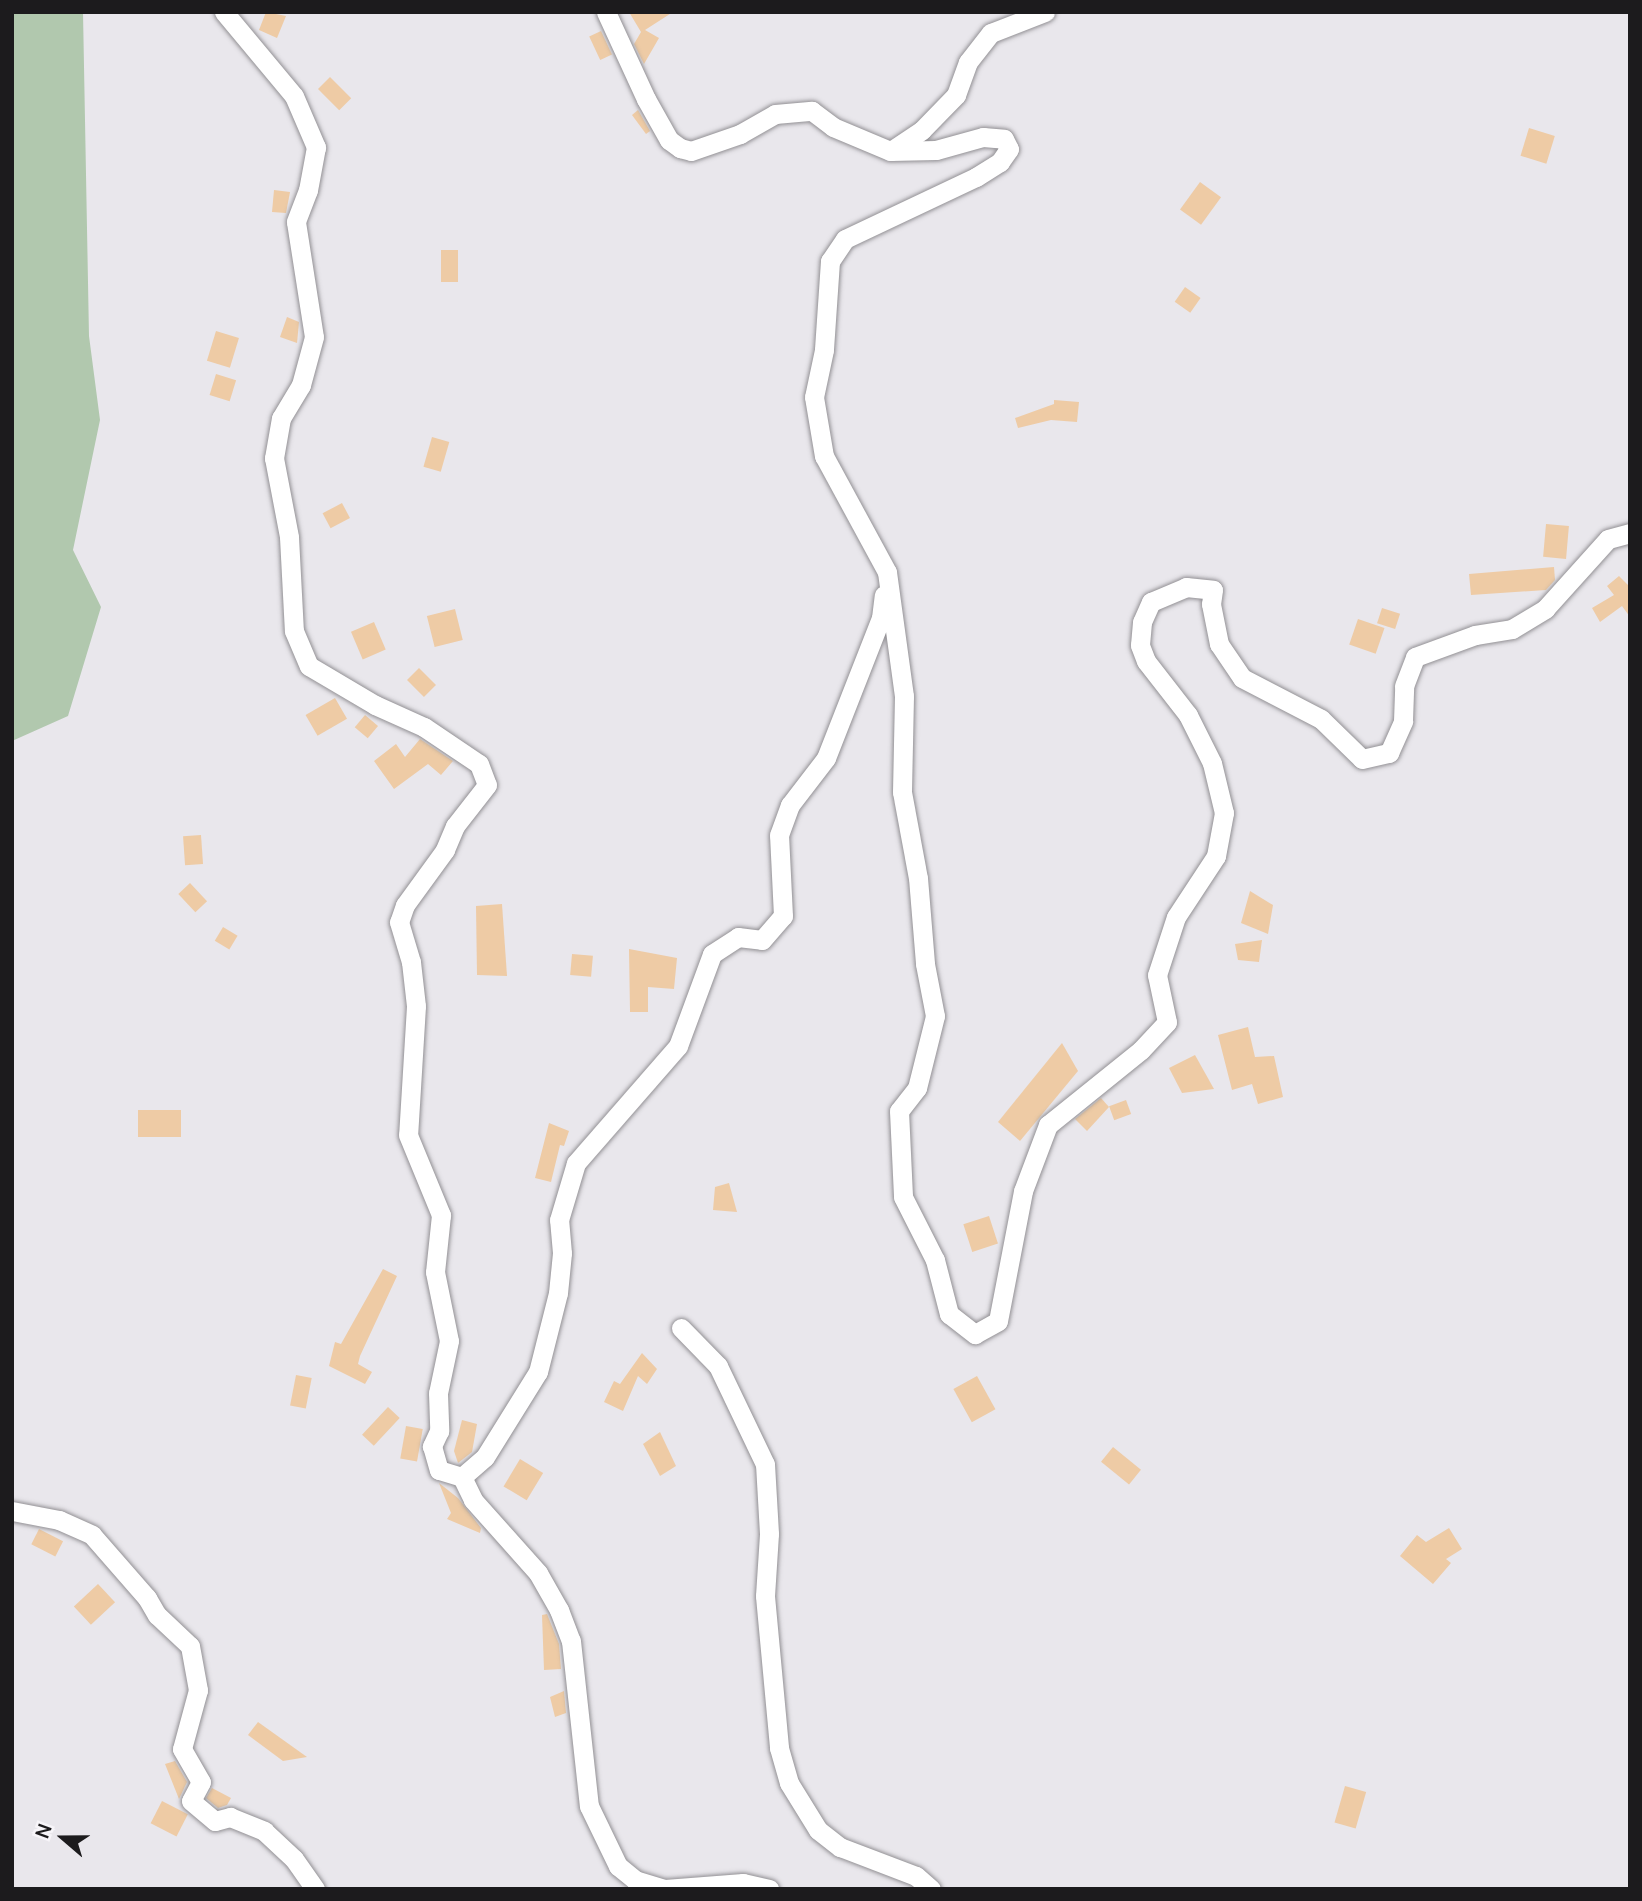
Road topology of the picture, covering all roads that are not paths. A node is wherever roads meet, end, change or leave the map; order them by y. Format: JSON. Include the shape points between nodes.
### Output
{"nodes":[{"id":1,"x":224,"y":12,"type":"edge"},
{"id":2,"x":606,"y":12,"type":"edge"},
{"id":3,"x":1045,"y":12,"type":"edge"},
{"id":4,"x":890,"y":151,"type":"junction"},
{"id":5,"x":1630,"y":533,"type":"edge"},
{"id":6,"x":887,"y":572,"type":"junction"},
{"id":7,"x":681,"y":1328,"type":"dead end"},
{"id":8,"x":462,"y":1477,"type":"junction"},
{"id":9,"x":12,"y":1511,"type":"edge"},
{"id":10,"x":315,"y":1889,"type":"edge"},
{"id":11,"x":666,"y":1889,"type":"edge"},
{"id":12,"x":769,"y":1889,"type":"edge"},
{"id":13,"x":931,"y":1889,"type":"edge"}],
"edges":[{"from":1,"to":8,"type":"street","via":[[294,96],[316,147],[296,222],[314,337],[301,385],[281,418],[274,458],[289,537],[294,631],[309,666],[375,705],[424,727],[480,764],[487,785],[455,826],[399,922],[411,962],[416,1006],[408,1135],[441,1216],[435,1272],[449,1341],[438,1393],[439,1431],[432,1446],[439,1470]]},
{"from":2,"to":4,"type":"street","via":[[646,99],[669,140],[680,149],[691,151],[740,134],[775,114],[812,111],[833,127]]},
{"from":3,"to":4,"type":"street","via":[[991,33],[968,62],[956,95],[922,130]]},
{"from":4,"to":6,"type":"street","via":[[936,150],[983,137],[1004,139],[1009,149],[1000,162],[976,177],[845,239],[830,261],[824,350],[814,397],[824,456]]},
{"from":5,"to":6,"type":"street","via":[[1608,539],[1545,609],[1512,629],[1475,635],[1415,657],[1404,686],[1403,720],[1389,753],[1362,759],[1321,719],[1242,678],[1219,644],[1211,604],[1213,590],[1186,587],[1151,602],[1142,622],[1140,645],[1146,661],[1188,715],[1212,763],[1224,813],[1216,856],[1176,917],[1157,975],[1167,1022],[1048,1125],[1023,1191],[998,1321],[975,1334],[949,1314],[935,1261],[903,1197],[899,1111],[916,1088],[935,1016],[902,792],[904,696]]},
{"from":6,"to":8,"type":"street","via":[[881,618],[826,758],[790,805],[779,835],[783,916],[762,940],[738,937],[712,954],[678,1046],[576,1163],[559,1220],[558,1293],[538,1372],[485,1457]]},
{"from":7,"to":13,"type":"street","via":[[718,1366],[765,1464],[769,1534],[765,1596],[779,1748],[789,1783],[818,1830],[840,1847],[916,1876]]},
{"from":8,"to":11,"type":"street","via":[[473,1500],[538,1573],[567,1631],[589,1806],[604,1841],[618,1866],[635,1880]]},
{"from":9,"to":10,"type":"street","via":[[48,1517],[92,1535],[157,1615],[190,1646],[198,1690],[183,1749],[201,1782],[191,1801],[215,1821],[230,1817],[264,1832],[294,1859]]},
{"from":11,"to":12,"type":"street","via":[[743,1883]]}]}
